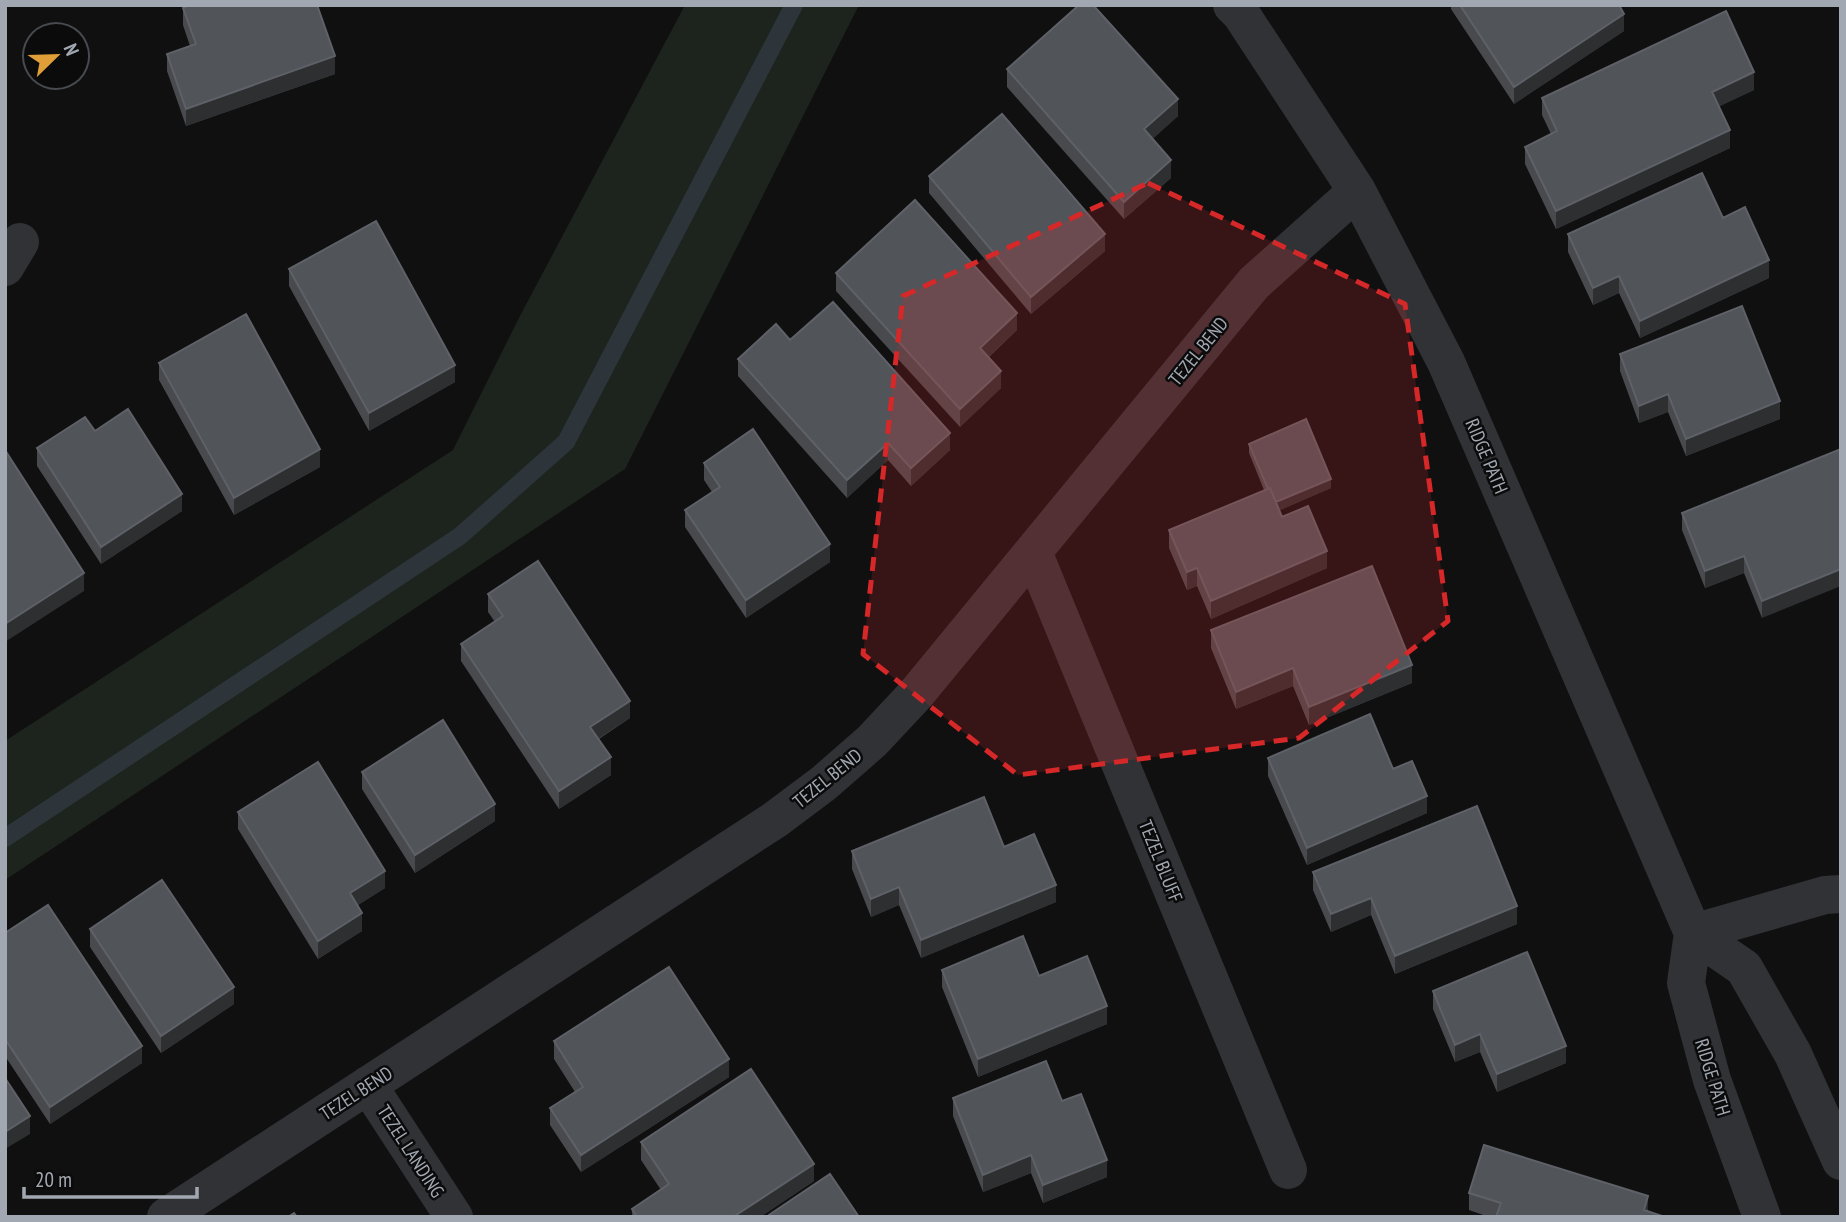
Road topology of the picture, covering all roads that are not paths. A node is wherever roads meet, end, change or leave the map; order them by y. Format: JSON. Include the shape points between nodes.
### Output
{"nodes":[{"id":1,"x":1232,"y":5,"type":"edge"},
{"id":2,"x":1357,"y":191,"type":"junction"},
{"id":3,"x":1033,"y":552,"type":"junction"},
{"id":4,"x":1841,"y":894,"type":"edge"},
{"id":5,"x":1693,"y":933,"type":"junction"},
{"id":6,"x":368,"y":1085,"type":"junction"},
{"id":7,"x":1841,"y":1161,"type":"edge"},
{"id":8,"x":1288,"y":1170,"type":"dead end"},
{"id":9,"x":166,"y":1217,"type":"edge"},
{"id":10,"x":454,"y":1217,"type":"edge"},
{"id":11,"x":1762,"y":1217,"type":"edge"}],
"edges":[{"from":1,"to":2,"type":"street","name":"RIDGE PATH"},
{"from":2,"to":3,"type":"street","name":"TEZEL BEND","via":[[1254,283]]},
{"from":2,"to":5,"type":"street","name":"RIDGE PATH","via":[[1446,362]]},
{"from":3,"to":6,"type":"street","name":"TEZEL BEND","via":[[916,694],[824,783],[776,819]]},
{"from":3,"to":8,"type":"street","name":"TEZEL BLUFF"},
{"from":4,"to":5,"type":"street"},
{"from":5,"to":7,"type":"street","via":[[1744,968],[1793,1054]]},
{"from":5,"to":11,"type":"street","name":"RIDGE PATH","via":[[1686,983],[1712,1080]]},
{"from":6,"to":9,"type":"street","name":"TEZEL BEND"},
{"from":6,"to":10,"type":"street","name":"TEZEL LANDING"}]}
